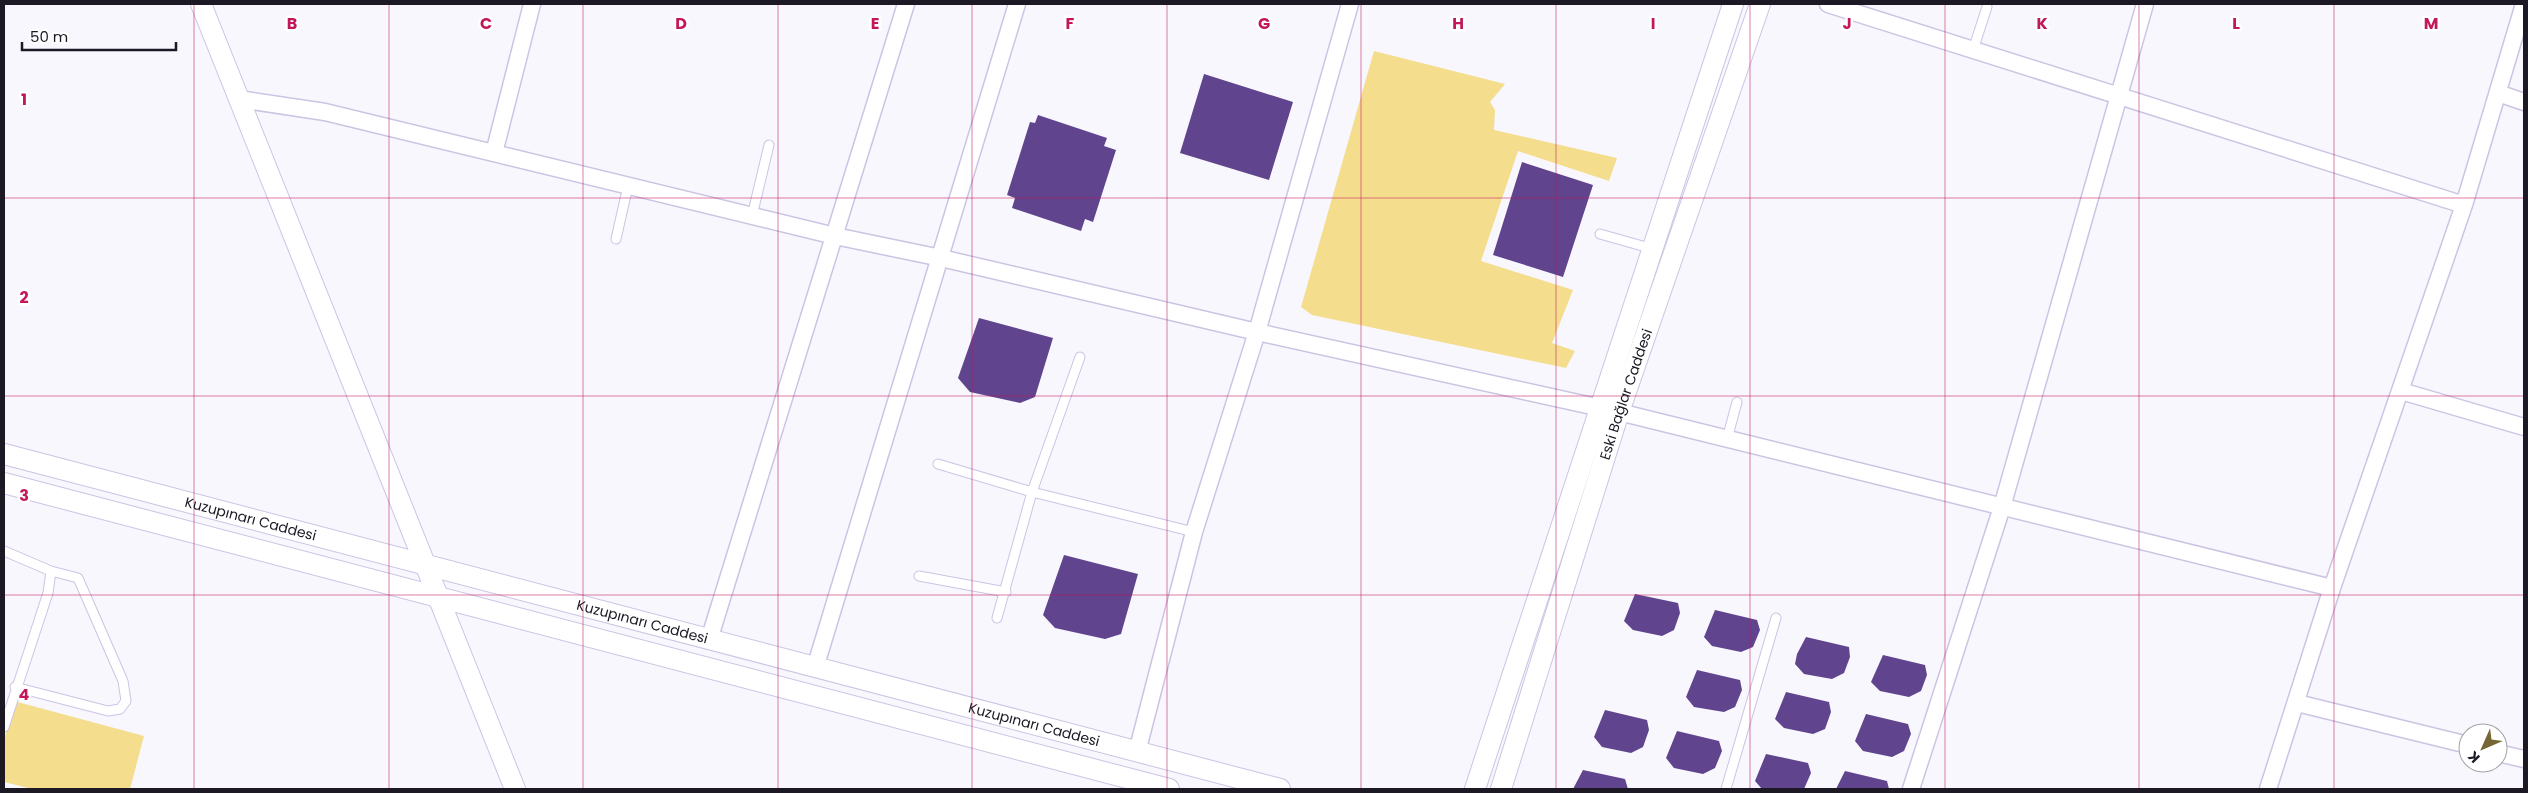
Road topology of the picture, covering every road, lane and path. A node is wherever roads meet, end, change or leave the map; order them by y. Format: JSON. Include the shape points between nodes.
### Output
{"nodes":[{"id":1,"x":201,"y":4,"type":"edge"},
{"id":2,"x":532,"y":4,"type":"edge"},
{"id":3,"x":906,"y":4,"type":"edge"},
{"id":4,"x":1017,"y":4,"type":"edge"},
{"id":5,"x":1350,"y":4,"type":"edge"},
{"id":6,"x":1733,"y":4,"type":"edge"},
{"id":7,"x":1760,"y":4,"type":"edge"},
{"id":8,"x":1828,"y":4,"type":"edge"},
{"id":9,"x":2145,"y":4,"type":"edge"},
{"id":10,"x":2524,"y":4,"type":"edge"},
{"id":11,"x":1987,"y":7,"type":"dead end"},
{"id":12,"x":1973,"y":50,"type":"junction"},
{"id":13,"x":2498,"y":93,"type":"junction"},
{"id":14,"x":2118,"y":97,"type":"junction"},
{"id":15,"x":239,"y":99,"type":"junction"},
{"id":16,"x":2524,"y":102,"type":"edge"},
{"id":17,"x":769,"y":145,"type":"dead end"},
{"id":18,"x":494,"y":153,"type":"junction"},
{"id":19,"x":628,"y":186,"type":"junction"},
{"id":20,"x":2464,"y":205,"type":"junction"},
{"id":21,"x":752,"y":216,"type":"junction"},
{"id":22,"x":1600,"y":234,"type":"dead end"},
{"id":23,"x":834,"y":236,"type":"junction"},
{"id":24,"x":616,"y":239,"type":"dead end"},
{"id":25,"x":1653,"y":249,"type":"junction"},
{"id":26,"x":942,"y":258,"type":"junction"},
{"id":27,"x":1257,"y":332,"type":"junction"},
{"id":28,"x":1080,"y":357,"type":"dead end"},
{"id":29,"x":2401,"y":391,"type":"junction"},
{"id":30,"x":1737,"y":402,"type":"dead end"},
{"id":31,"x":1599,"y":407,"type":"junction"},
{"id":32,"x":1619,"y":412,"type":"junction"},
{"id":33,"x":2524,"y":427,"type":"edge"},
{"id":34,"x":1726,"y":438,"type":"junction"},
{"id":35,"x":4,"y":454,"type":"edge"},
{"id":36,"x":938,"y":464,"type":"dead end"},
{"id":37,"x":4,"y":483,"type":"edge"},
{"id":38,"x":1032,"y":492,"type":"junction"},
{"id":39,"x":2002,"y":507,"type":"junction"},
{"id":40,"x":1194,"y":532,"type":"junction"},
{"id":41,"x":4,"y":551,"type":"edge"},
{"id":42,"x":426,"y":566,"type":"junction"},
{"id":43,"x":52,"y":571,"type":"junction"},
{"id":44,"x":919,"y":576,"type":"dead end"},
{"id":45,"x":2332,"y":588,"type":"junction"},
{"id":46,"x":1006,"y":592,"type":"junction"},
{"id":47,"x":438,"y":597,"type":"junction"},
{"id":48,"x":997,"y":618,"type":"dead end"},
{"id":49,"x":1776,"y":618,"type":"dead end"},
{"id":50,"x":709,"y":640,"type":"junction"},
{"id":51,"x":815,"y":668,"type":"junction"},
{"id":52,"x":15,"y":687,"type":"junction"},
{"id":53,"x":8,"y":698,"type":"edge"},
{"id":54,"x":2297,"y":703,"type":"junction"},
{"id":55,"x":4,"y":727,"type":"edge"},
{"id":56,"x":2458,"y":743,"type":"edge"},
{"id":57,"x":1137,"y":752,"type":"junction"},
{"id":58,"x":2508,"y":755,"type":"edge"},
{"id":59,"x":2524,"y":759,"type":"edge"},
{"id":60,"x":515,"y":789,"type":"edge"},
{"id":61,"x":1169,"y":789,"type":"edge"},
{"id":62,"x":1280,"y":789,"type":"edge"},
{"id":63,"x":1475,"y":789,"type":"edge"},
{"id":64,"x":1501,"y":789,"type":"edge"},
{"id":65,"x":1726,"y":789,"type":"edge"},
{"id":66,"x":1911,"y":789,"type":"edge"},
{"id":67,"x":2268,"y":789,"type":"edge"}],
"edges":[{"from":1,"to":15,"type":"street"},
{"from":2,"to":18,"type":"street"},
{"from":3,"to":23,"type":"street"},
{"from":4,"to":26,"type":"street"},
{"from":5,"to":27,"type":"street"},
{"from":6,"to":25,"type":"street","name":"Eski Bağlar Caddesi"},
{"from":7,"to":32,"type":"street","name":"Eski Bağlar Caddesi"},
{"from":8,"to":12,"type":"street"},
{"from":9,"to":14,"type":"street"},
{"from":10,"to":13,"type":"street"},
{"from":11,"to":12,"type":"lane"},
{"from":12,"to":14,"type":"street"},
{"from":13,"to":16,"type":"street"},
{"from":13,"to":20,"type":"street"},
{"from":14,"to":20,"type":"street"},
{"from":14,"to":39,"type":"street"},
{"from":15,"to":18,"type":"street","via":[[325,112]]},
{"from":15,"to":42,"type":"street"},
{"from":17,"to":21,"type":"lane"},
{"from":18,"to":19,"type":"street"},
{"from":19,"to":21,"type":"street"},
{"from":19,"to":24,"type":"lane"},
{"from":20,"to":29,"type":"street"},
{"from":21,"to":23,"type":"street"},
{"from":22,"to":25,"type":"lane"},
{"from":23,"to":26,"type":"street"},
{"from":23,"to":50,"type":"street"},
{"from":25,"to":31,"type":"street","name":"Eski Bağlar Caddesi"},
{"from":26,"to":27,"type":"street"},
{"from":26,"to":51,"type":"street"},
{"from":27,"to":31,"type":"street"},
{"from":27,"to":40,"type":"street"},
{"from":28,"to":38,"type":"lane"},
{"from":29,"to":33,"type":"street"},
{"from":29,"to":45,"type":"street"},
{"from":30,"to":34,"type":"lane"},
{"from":31,"to":32,"type":"street"},
{"from":31,"to":63,"type":"street","name":"Eski Bağlar Caddesi"},
{"from":32,"to":34,"type":"street"},
{"from":32,"to":64,"type":"street","name":"Eski Bağlar Caddesi"},
{"from":34,"to":39,"type":"street"},
{"from":35,"to":42,"type":"street","name":"Kuzupınarı Caddesi"},
{"from":36,"to":38,"type":"lane"},
{"from":37,"to":47,"type":"street","name":"Kuzupınarı Caddesi"},
{"from":38,"to":40,"type":"lane"},
{"from":38,"to":46,"type":"lane"},
{"from":39,"to":45,"type":"street"},
{"from":39,"to":66,"type":"street"},
{"from":40,"to":57,"type":"street"},
{"from":41,"to":43,"type":"lane"},
{"from":42,"to":47,"type":"street"},
{"from":42,"to":50,"type":"street","name":"Kuzupınarı Caddesi"},
{"from":43,"to":52,"type":"lane","via":[[48,592]]},
{"from":43,"to":52,"type":"lane","via":[[78,578],[123,681],[126,702],[120,709],[108,711]]},
{"from":44,"to":46,"type":"lane"},
{"from":45,"to":54,"type":"street"},
{"from":46,"to":48,"type":"lane"},
{"from":47,"to":60,"type":"street"},
{"from":47,"to":61,"type":"street","name":"Kuzupınarı Caddesi"},
{"from":49,"to":65,"type":"lane"},
{"from":50,"to":51,"type":"street","name":"Kuzupınarı Caddesi"},
{"from":51,"to":57,"type":"street","name":"Kuzupınarı Caddesi"},
{"from":52,"to":53,"type":"lane"},
{"from":53,"to":55,"type":"lane"},
{"from":54,"to":56,"type":"street"},
{"from":54,"to":67,"type":"street"},
{"from":57,"to":62,"type":"street","name":"Kuzupınarı Caddesi"},
{"from":58,"to":59,"type":"street"}]}
